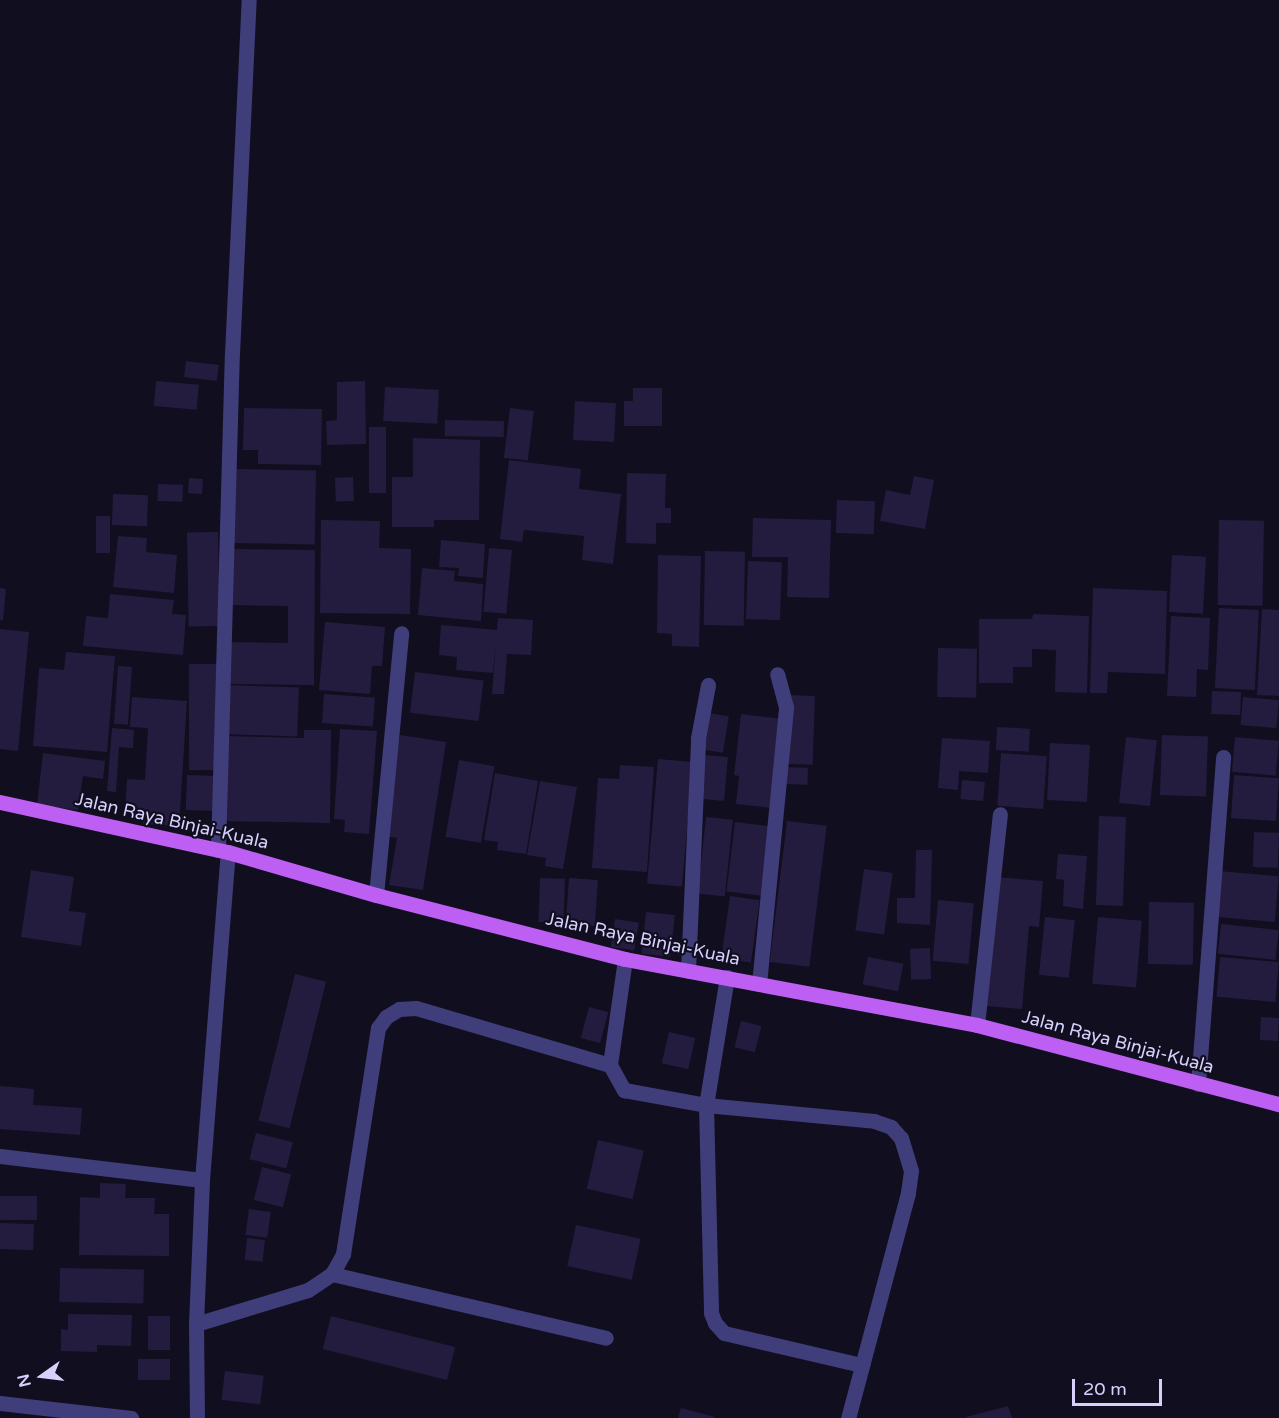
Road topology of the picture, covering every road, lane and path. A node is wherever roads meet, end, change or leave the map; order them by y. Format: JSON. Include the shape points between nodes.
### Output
{"nodes":[{"id":1,"x":249,"y":0,"type":"edge"},
{"id":2,"x":401,"y":633,"type":"dead end"},
{"id":3,"x":777,"y":674,"type":"dead end"},
{"id":4,"x":708,"y":685,"type":"dead end"},
{"id":5,"x":1223,"y":757,"type":"dead end"},
{"id":6,"x":0,"y":802,"type":"edge"},
{"id":7,"x":1000,"y":813,"type":"dead end"},
{"id":8,"x":223,"y":851,"type":"junction"},
{"id":9,"x":376,"y":895,"type":"junction"},
{"id":10,"x":625,"y":959,"type":"junction"},
{"id":11,"x":688,"y":971,"type":"junction"},
{"id":12,"x":727,"y":977,"type":"junction"},
{"id":13,"x":759,"y":984,"type":"junction"},
{"id":14,"x":977,"y":1025,"type":"junction"},
{"id":15,"x":610,"y":1065,"type":"junction"},
{"id":16,"x":1198,"y":1084,"type":"junction"},
{"id":17,"x":1279,"y":1104,"type":"edge"},
{"id":18,"x":706,"y":1105,"type":"junction"},
{"id":19,"x":0,"y":1156,"type":"edge"},
{"id":20,"x":202,"y":1180,"type":"junction"},
{"id":21,"x":332,"y":1274,"type":"junction"},
{"id":22,"x":196,"y":1324,"type":"junction"},
{"id":23,"x":606,"y":1338,"type":"dead end"},
{"id":24,"x":862,"y":1365,"type":"junction"},
{"id":25,"x":0,"y":1403,"type":"edge"},
{"id":26,"x":131,"y":1418,"type":"edge"},
{"id":27,"x":197,"y":1418,"type":"edge"},
{"id":28,"x":848,"y":1418,"type":"edge"}],
"edges":[{"from":1,"to":8,"type":"street","via":[[232,354]]},
{"from":2,"to":9,"type":"street"},
{"from":3,"to":13,"type":"street","via":[[786,707]]},
{"from":4,"to":11,"type":"street","via":[[698,738]]},
{"from":5,"to":16,"type":"street"},
{"from":6,"to":8,"type":"main road","name":"Jalan Raya Binjai-Kuala"},
{"from":7,"to":14,"type":"street"},
{"from":8,"to":9,"type":"main road","name":"Jalan Raya Binjai-Kuala"},
{"from":8,"to":20,"type":"street"},
{"from":9,"to":10,"type":"main road","name":"Jalan Raya Binjai-Kuala"},
{"from":10,"to":11,"type":"main road","name":"Jalan Raya Binjai-Kuala"},
{"from":10,"to":15,"type":"street"},
{"from":11,"to":12,"type":"main road","name":"Jalan Raya Binjai-Kuala"},
{"from":12,"to":13,"type":"main road","name":"Jalan Raya Binjai-Kuala"},
{"from":12,"to":18,"type":"street"},
{"from":13,"to":14,"type":"main road","name":"Jalan Raya Binjai-Kuala"},
{"from":14,"to":16,"type":"main road","name":"Jalan Raya Binjai-Kuala"},
{"from":15,"to":18,"type":"street","via":[[624,1090]]},
{"from":15,"to":21,"type":"street","via":[[416,1008],[399,1009],[386,1017],[378,1028],[343,1254]]},
{"from":16,"to":17,"type":"main road","name":"Jalan Raya Binjai-Kuala"},
{"from":18,"to":24,"type":"street","via":[[711,1313],[715,1323],[724,1333]]},
{"from":18,"to":24,"type":"street","via":[[874,1121],[891,1127],[901,1138],[911,1171],[908,1193]]},
{"from":19,"to":20,"type":"street"},
{"from":20,"to":22,"type":"street"},
{"from":21,"to":22,"type":"street","via":[[308,1290]]},
{"from":21,"to":23,"type":"street"},
{"from":22,"to":27,"type":"street"},
{"from":24,"to":28,"type":"street"},
{"from":25,"to":26,"type":"street"}]}
